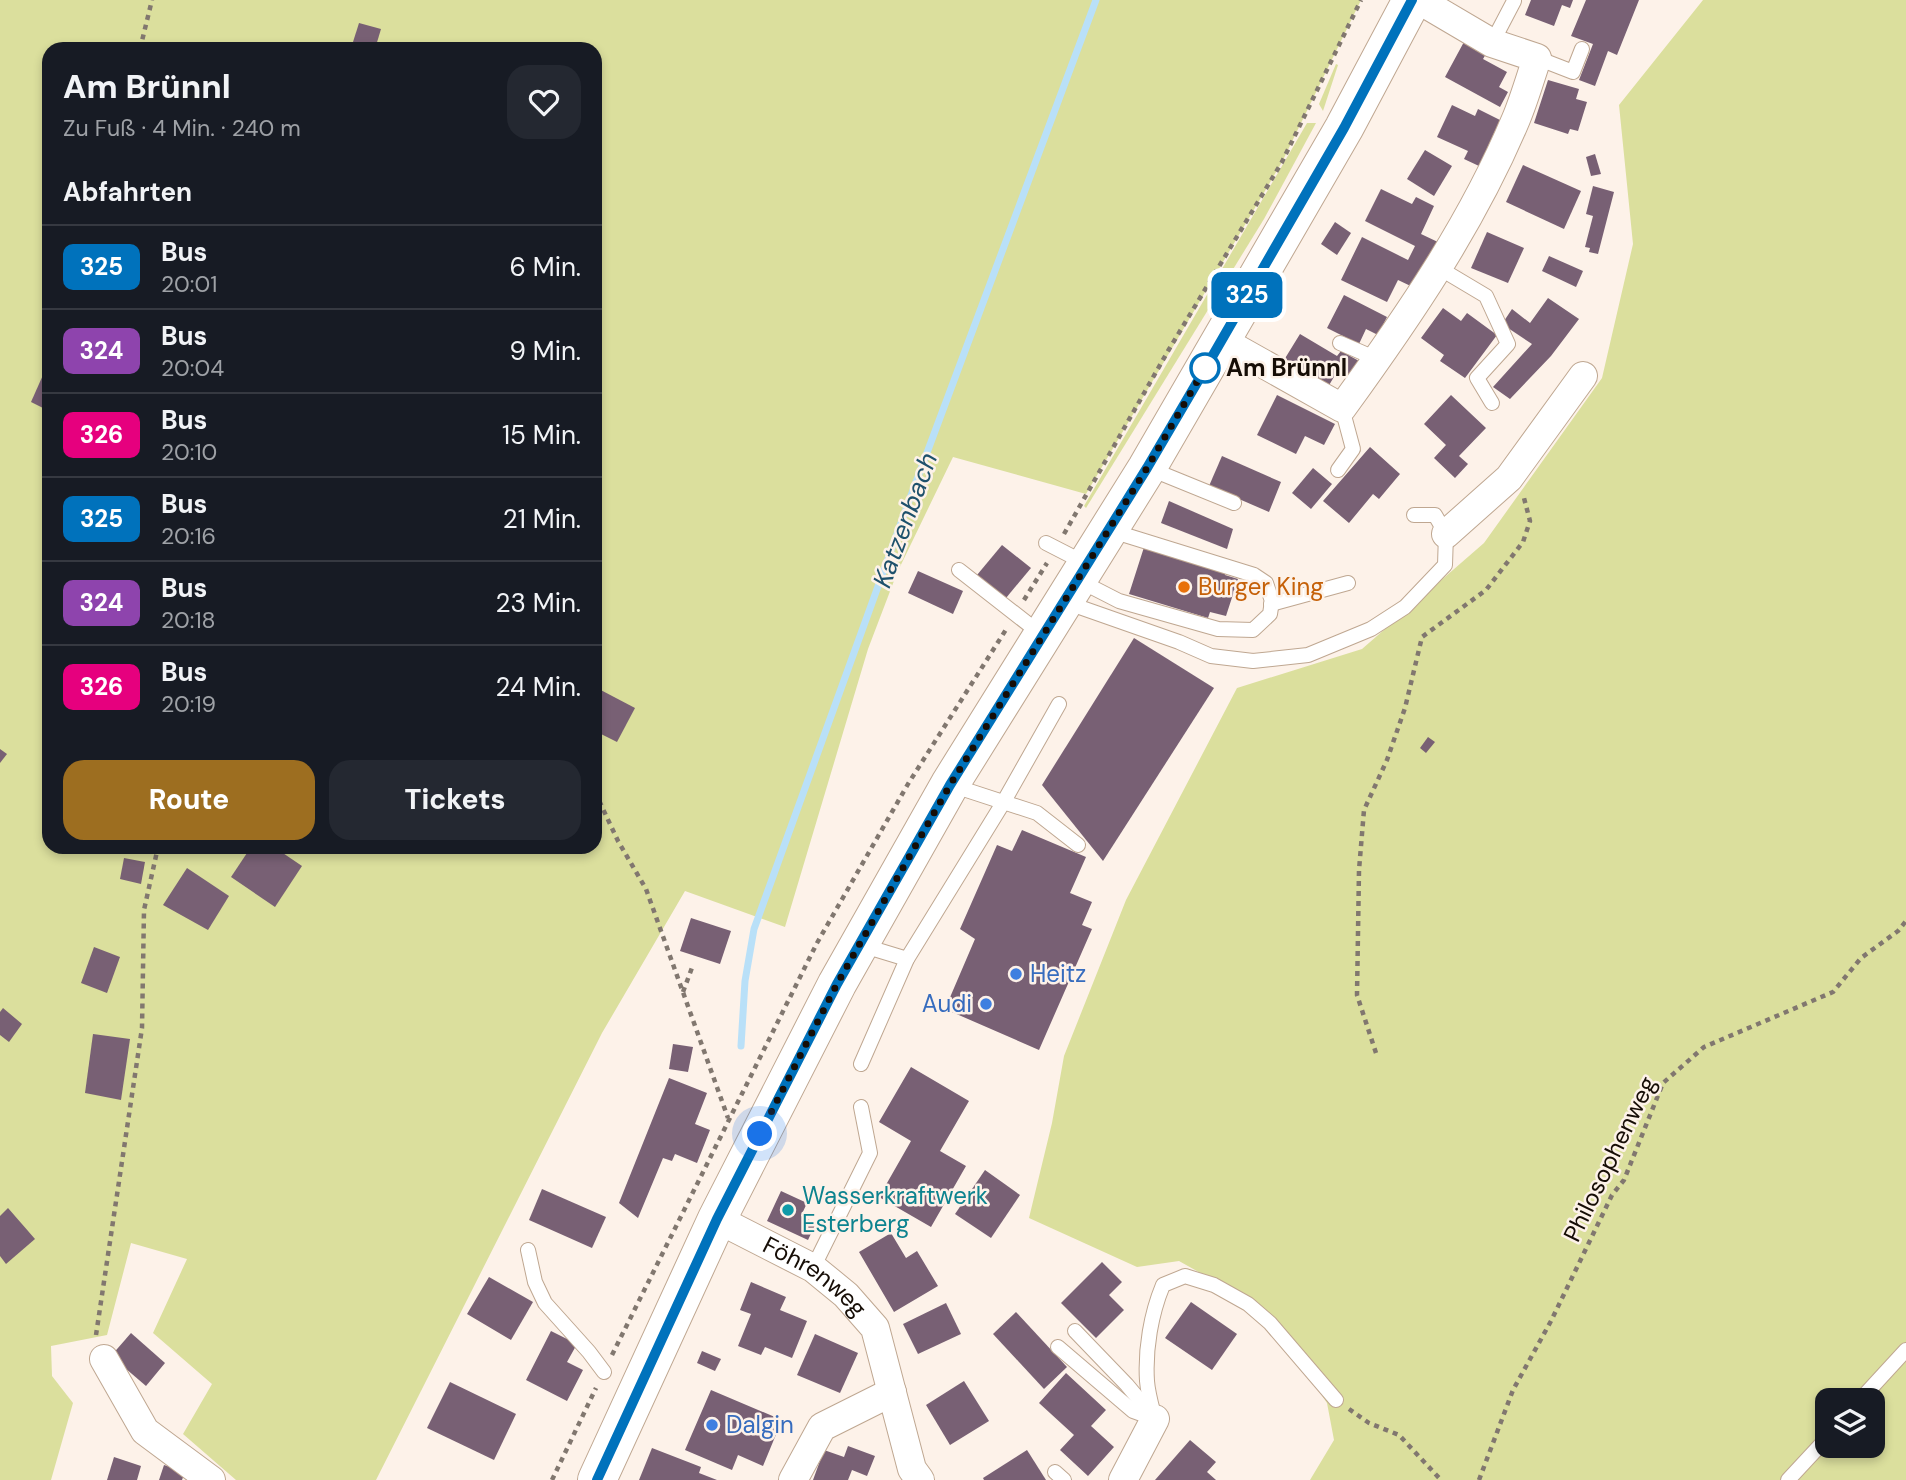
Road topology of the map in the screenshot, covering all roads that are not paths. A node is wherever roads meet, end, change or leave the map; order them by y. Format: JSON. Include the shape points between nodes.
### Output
{"nodes":[{"id":1,"x":1412,"y":0,"type":"edge"},
{"id":2,"x":1419,"y":0,"type":"edge"},
{"id":3,"x":1514,"y":1,"type":"edge"},
{"id":4,"x":1492,"y":43,"type":"junction"},
{"id":5,"x":1582,"y":49,"type":"dead end"},
{"id":6,"x":1536,"y":58,"type":"junction"},
{"id":7,"x":1438,"y":268,"type":"junction"},
{"id":8,"x":1222,"y":340,"type":"junction"},
{"id":9,"x":1340,"y":343,"type":"dead end"},
{"id":10,"x":1377,"y":359,"type":"junction"},
{"id":11,"x":1583,"y":376,"type":"dead end"},
{"id":12,"x":1492,"y":403,"type":"dead end"},
{"id":13,"x":1342,"y":408,"type":"junction"},
{"id":14,"x":1147,"y":468,"type":"junction"},
{"id":15,"x":1338,"y":470,"type":"dead end"},
{"id":16,"x":1234,"y":503,"type":"dead end"},
{"id":17,"x":1413,"y":515,"type":"dead end"},
{"id":18,"x":1108,"y":530,"type":"junction"},
{"id":19,"x":1446,"y":534,"type":"junction"},
{"id":20,"x":1046,"y":543,"type":"dead end"},
{"id":21,"x":959,"y":570,"type":"dead end"},
{"id":22,"x":1076,"y":582,"type":"junction"},
{"id":23,"x":1348,"y":583,"type":"dead end"},
{"id":24,"x":1271,"y":604,"type":"junction"},
{"id":25,"x":1042,"y":635,"type":"junction"},
{"id":26,"x":1059,"y":704,"type":"dead end"},
{"id":27,"x":950,"y":785,"type":"junction"},
{"id":28,"x":1003,"y":803,"type":"junction"},
{"id":29,"x":1078,"y":845,"type":"dead end"},
{"id":30,"x":859,"y":944,"type":"junction"},
{"id":31,"x":907,"y":959,"type":"junction"},
{"id":32,"x":861,"y":1064,"type":"dead end"},
{"id":33,"x":861,"y":1107,"type":"dead end"},
{"id":34,"x":717,"y":1219,"type":"junction"},
{"id":35,"x":528,"y":1250,"type":"dead end"},
{"id":36,"x":813,"y":1268,"type":"junction"},
{"id":37,"x":1075,"y":1331,"type":"dead end"},
{"id":38,"x":1058,"y":1347,"type":"dead end"},
{"id":39,"x":1906,"y":1350,"type":"edge"},
{"id":40,"x":104,"y":1359,"type":"road end"},
{"id":41,"x":604,"y":1372,"type":"dead end"},
{"id":42,"x":1871,"y":1388,"type":"edge"},
{"id":43,"x":892,"y":1392,"type":"junction"},
{"id":44,"x":1336,"y":1400,"type":"road end"},
{"id":45,"x":1155,"y":1419,"type":"junction"},
{"id":46,"x":1815,"y":1451,"type":"edge"},
{"id":47,"x":211,"y":1480,"type":"edge"},
{"id":48,"x":597,"y":1480,"type":"edge"},
{"id":49,"x":793,"y":1480,"type":"edge"},
{"id":50,"x":920,"y":1480,"type":"edge"},
{"id":51,"x":1122,"y":1480,"type":"edge"},
{"id":52,"x":1788,"y":1480,"type":"edge"}],
"edges":[{"from":1,"to":8,"type":"main road"},
{"from":2,"to":4,"type":"street"},
{"from":3,"to":4,"type":"lane"},
{"from":4,"to":6,"type":"street"},
{"from":5,"to":6,"type":"lane","via":[[1573,72]]},
{"from":6,"to":7,"type":"street","via":[[1500,155]]},
{"from":7,"to":10,"type":"street"},
{"from":7,"to":12,"type":"lane","via":[[1486,296],[1508,344],[1477,378]]},
{"from":8,"to":13,"type":"street"},
{"from":8,"to":14,"type":"main road"},
{"from":9,"to":10,"type":"lane"},
{"from":10,"to":13,"type":"street"},
{"from":11,"to":19,"type":"street","via":[[1509,478]]},
{"from":13,"to":15,"type":"lane","via":[[1353,449]]},
{"from":14,"to":16,"type":"lane"},
{"from":14,"to":18,"type":"main road"},
{"from":17,"to":19,"type":"lane","via":[[1435,515]]},
{"from":18,"to":22,"type":"main road"},
{"from":18,"to":24,"type":"lane","via":[[1254,575],[1266,583]]},
{"from":19,"to":22,"type":"lane","via":[[1445,565],[1405,607],[1371,629],[1308,654],[1253,662],[1211,656],[1179,642]]},
{"from":20,"to":22,"type":"lane"},
{"from":21,"to":25,"type":"lane"},
{"from":22,"to":24,"type":"lane","via":[[1119,601],[1218,629],[1253,630],[1270,614]]},
{"from":22,"to":25,"type":"main road"},
{"from":23,"to":24,"type":"lane"},
{"from":25,"to":27,"type":"main road"},
{"from":26,"to":28,"type":"lane"},
{"from":27,"to":28,"type":"lane"},
{"from":27,"to":30,"type":"main road"},
{"from":28,"to":29,"type":"lane","via":[[1037,813]]},
{"from":28,"to":31,"type":"lane"},
{"from":30,"to":31,"type":"lane"},
{"from":30,"to":34,"type":"main road"},
{"from":31,"to":32,"type":"lane"},
{"from":33,"to":36,"type":"lane","via":[[870,1153]]},
{"from":34,"to":36,"type":"street","name":"Föhrenweg"},
{"from":34,"to":48,"type":"main road"},
{"from":35,"to":41,"type":"lane","via":[[545,1303]]},
{"from":36,"to":43,"type":"street","name":"Föhrenweg","via":[[846,1295],[874,1328]]},
{"from":37,"to":45,"type":"lane"},
{"from":38,"to":45,"type":"lane","via":[[1133,1411]]},
{"from":39,"to":42,"type":"lane"},
{"from":40,"to":47,"type":"street","via":[[145,1431]]},
{"from":43,"to":49,"type":"street","via":[[822,1427]]},
{"from":43,"to":50,"type":"street","name":"Föhrenweg","via":[[912,1469]]},
{"from":44,"to":45,"type":"lane","via":[[1248,1304],[1185,1276],[1163,1285],[1156,1303],[1147,1382]]},
{"from":45,"to":51,"type":"street"},
{"from":46,"to":52,"type":"lane"}]}
